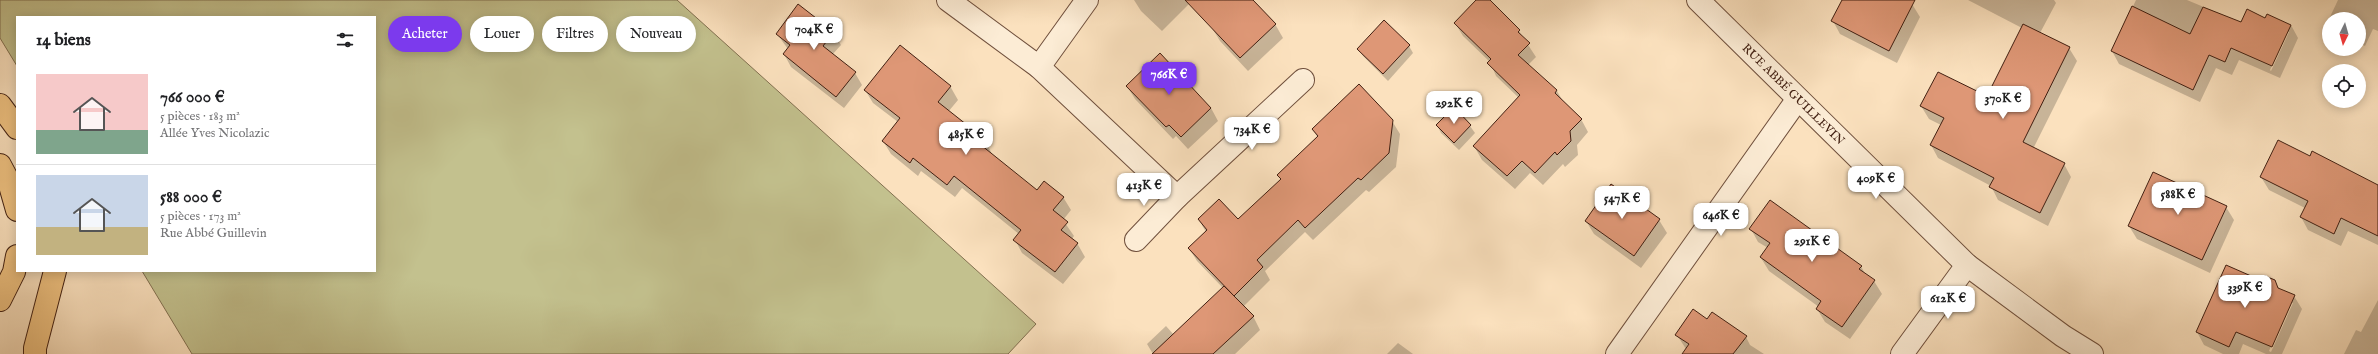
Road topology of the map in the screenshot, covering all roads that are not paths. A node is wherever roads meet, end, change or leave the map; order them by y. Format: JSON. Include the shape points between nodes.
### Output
{"nodes":[{"id":1,"x":948,"y":0,"type":"edge"},
{"id":2,"x":1087,"y":0,"type":"edge"},
{"id":3,"x":1698,"y":0,"type":"edge"},
{"id":4,"x":1039,"y":67,"type":"junction"},
{"id":5,"x":1303,"y":80,"type":"dead end"},
{"id":6,"x":1797,"y":100,"type":"junction"},
{"id":7,"x":0,"y":106,"type":"edge"},
{"id":8,"x":16,"y":127,"type":"edge"},
{"id":9,"x":0,"y":165,"type":"edge"},
{"id":10,"x":1177,"y":197,"type":"junction"},
{"id":11,"x":16,"y":206,"type":"edge"},
{"id":12,"x":1136,"y":240,"type":"dead end"},
{"id":13,"x":16,"y":261,"type":"edge"},
{"id":14,"x":1967,"y":265,"type":"junction"},
{"id":15,"x":56,"y":272,"type":"edge"},
{"id":16,"x":0,"y":300,"type":"edge"},
{"id":17,"x":35,"y":354,"type":"edge"},
{"id":18,"x":1617,"y":354,"type":"edge"},
{"id":19,"x":1902,"y":354,"type":"edge"},
{"id":20,"x":2092,"y":354,"type":"edge"}],
"edges":[{"from":1,"to":4,"type":"street"},
{"from":2,"to":4,"type":"street"},
{"from":3,"to":6,"type":"street","name":"RUE ABBÉ GUILLEVIN"},
{"from":4,"to":10,"type":"street"},
{"from":5,"to":10,"type":"street"},
{"from":6,"to":14,"type":"street","name":"RUE ABBÉ GUILLEVIN"},
{"from":6,"to":18,"type":"street"},
{"from":7,"to":8,"type":"main road"},
{"from":9,"to":11,"type":"main road","via":[[10,182]]},
{"from":10,"to":12,"type":"street"},
{"from":13,"to":16,"type":"main road","via":[[14,272]]},
{"from":14,"to":19,"type":"street"},
{"from":14,"to":20,"type":"street","name":"RUE ABBÉ GUILLEVIN","via":[[2063,336]]},
{"from":15,"to":17,"type":"main road"}]}
